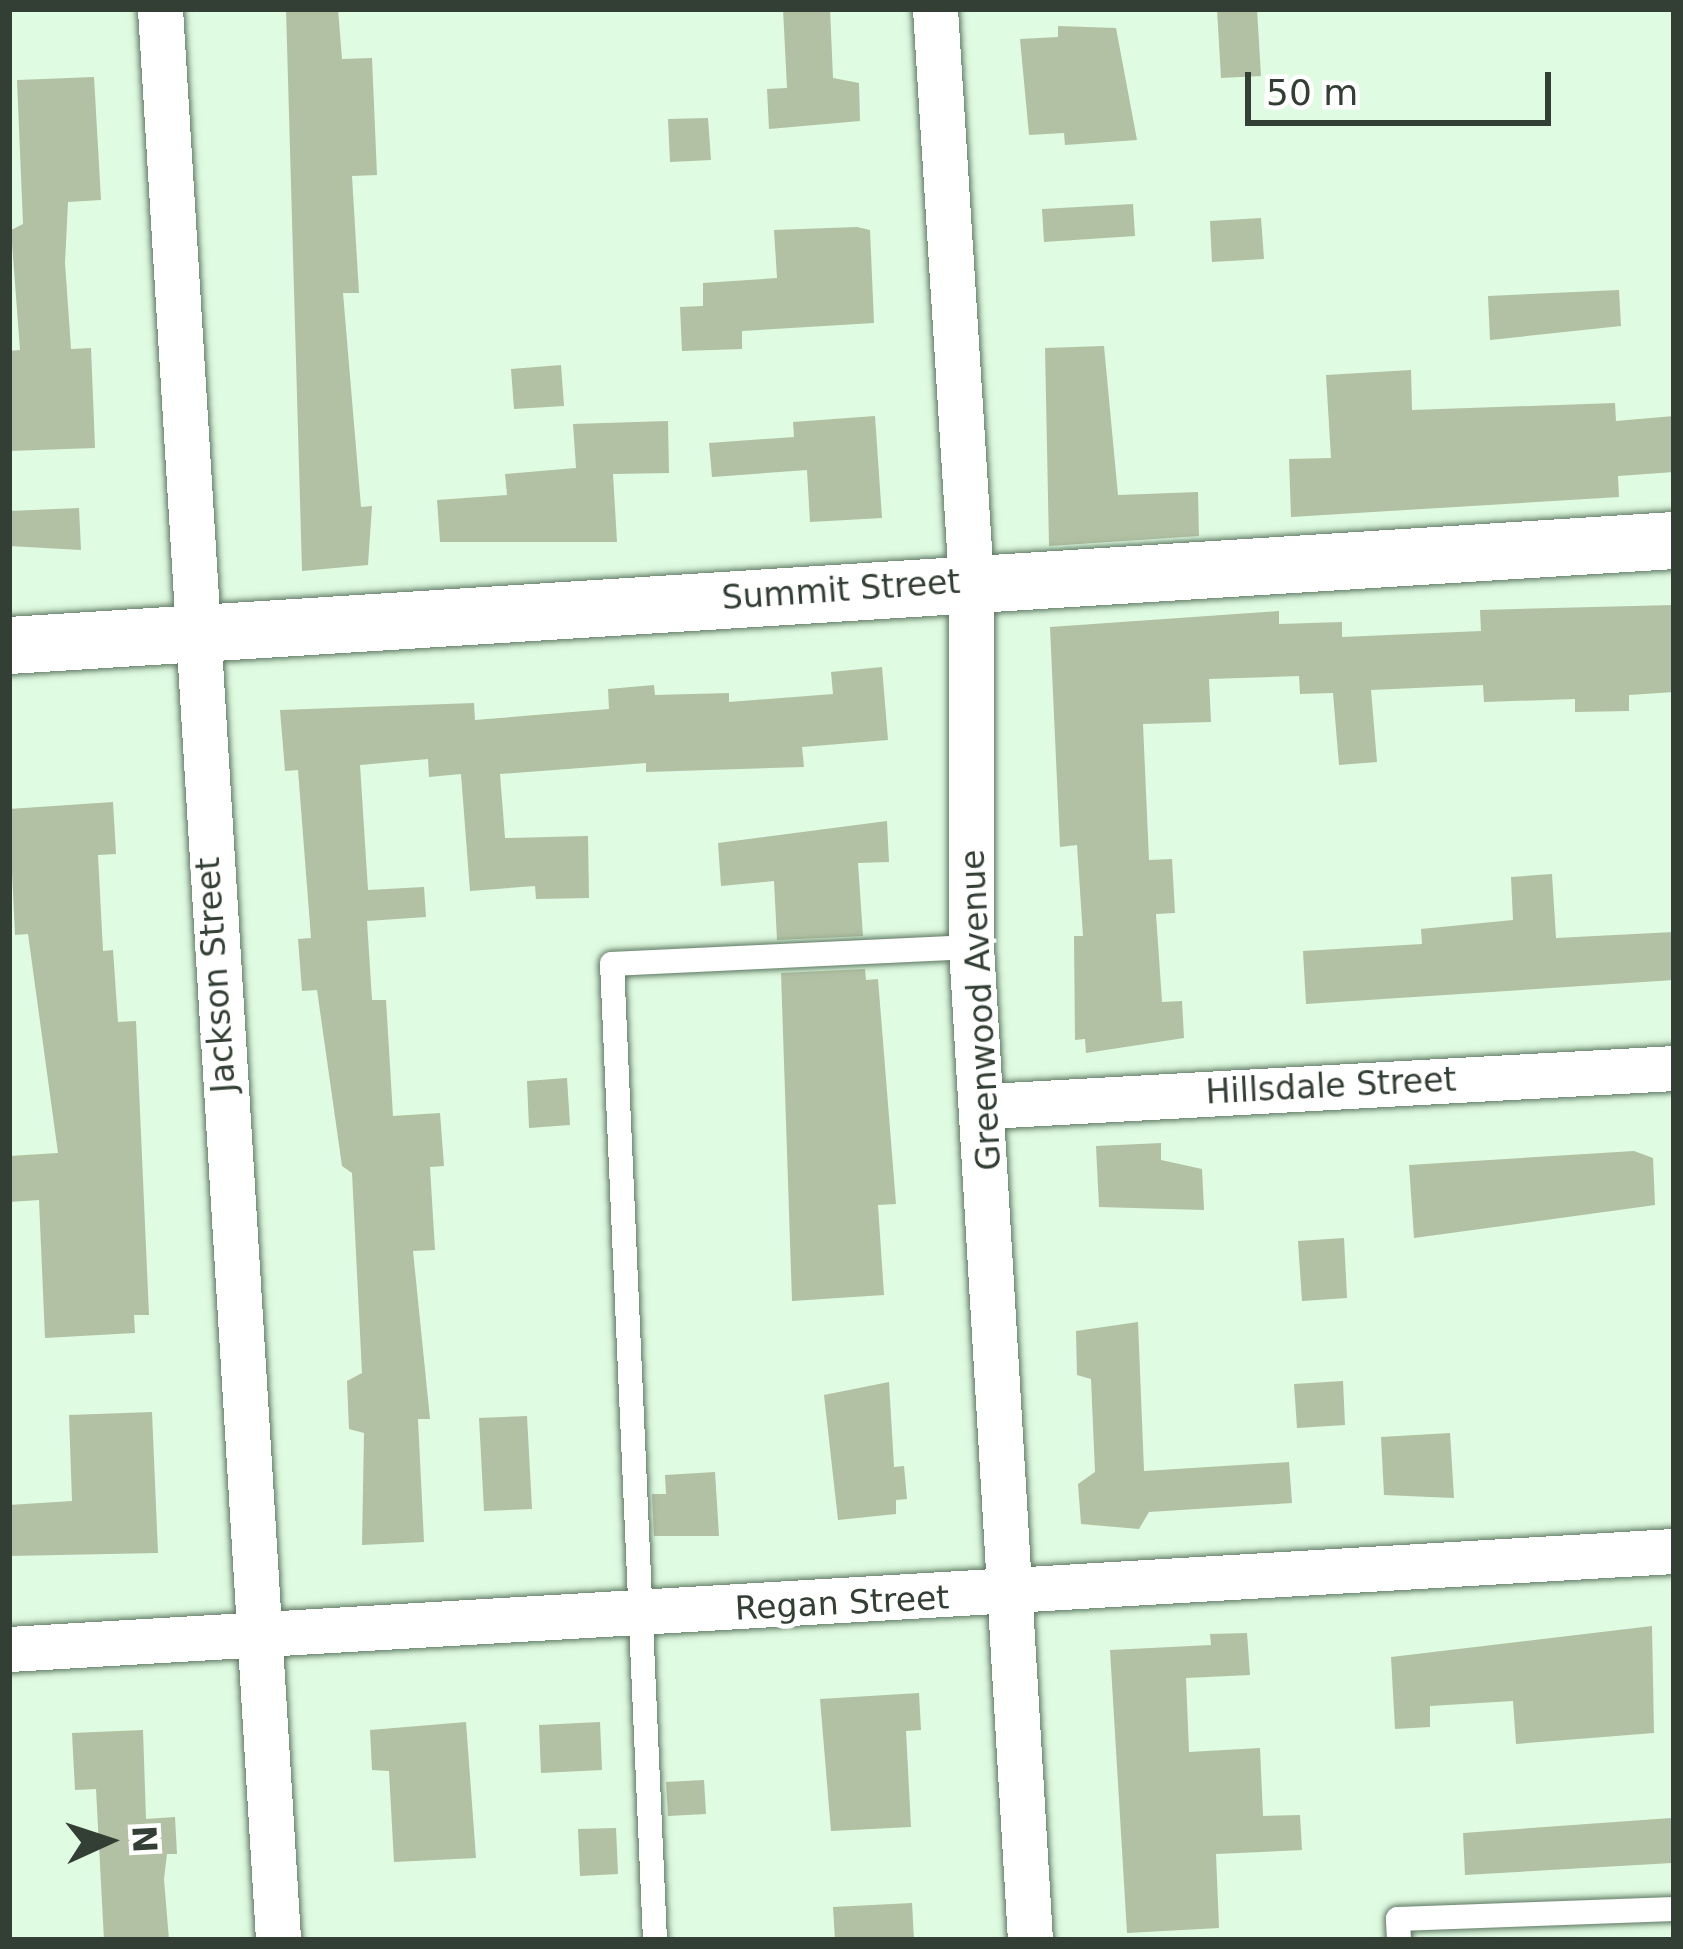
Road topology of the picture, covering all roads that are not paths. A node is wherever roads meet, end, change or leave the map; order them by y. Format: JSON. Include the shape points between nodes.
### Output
{"nodes":[{"id":1,"x":160,"y":9,"type":"edge"},
{"id":2,"x":935,"y":9,"type":"edge"},
{"id":3,"x":1674,"y":540,"type":"edge"},
{"id":4,"x":970,"y":581,"type":"junction"},
{"id":5,"x":194,"y":634,"type":"junction"},
{"id":6,"x":9,"y":644,"type":"edge"},
{"id":7,"x":971,"y":947,"type":"junction"},
{"id":8,"x":1674,"y":1068,"type":"edge"},
{"id":9,"x":988,"y":1106,"type":"junction"},
{"id":10,"x":1674,"y":1551,"type":"edge"},
{"id":11,"x":1011,"y":1592,"type":"junction"},
{"id":12,"x":636,"y":1613,"type":"junction"},
{"id":13,"x":259,"y":1632,"type":"junction"},
{"id":14,"x":9,"y":1649,"type":"edge"},
{"id":15,"x":1674,"y":1910,"type":"edge"},
{"id":16,"x":278,"y":1940,"type":"edge"},
{"id":17,"x":655,"y":1940,"type":"edge"},
{"id":18,"x":1030,"y":1940,"type":"edge"},
{"id":19,"x":1399,"y":1940,"type":"edge"}],
"edges":[{"from":1,"to":5,"type":"street","name":"Jackson Street"},
{"from":2,"to":4,"type":"street","name":"Greenwood Avenue"},
{"from":3,"to":4,"type":"street","name":"Summit Street"},
{"from":4,"to":5,"type":"street","name":"Summit Street"},
{"from":4,"to":7,"type":"street","name":"Greenwood Avenue"},
{"from":5,"to":6,"type":"street","name":"Summit Street"},
{"from":5,"to":13,"type":"street","name":"Jackson Street"},
{"from":7,"to":9,"type":"street","name":"Greenwood Avenue"},
{"from":7,"to":12,"type":"lane","via":[[612,964]]},
{"from":8,"to":9,"type":"street","name":"Hillsdale Street"},
{"from":9,"to":11,"type":"street","name":"Greenwood Avenue"},
{"from":10,"to":11,"type":"street","name":"Regan Street"},
{"from":11,"to":12,"type":"street","name":"Regan Street"},
{"from":11,"to":18,"type":"street","name":"Greenwood Avenue"},
{"from":12,"to":13,"type":"street","name":"Regan Street"},
{"from":12,"to":17,"type":"lane"},
{"from":13,"to":14,"type":"street","name":"Regan Street"},
{"from":13,"to":16,"type":"street","name":"Jackson Street"},
{"from":15,"to":19,"type":"lane","via":[[1398,1919]]}]}
